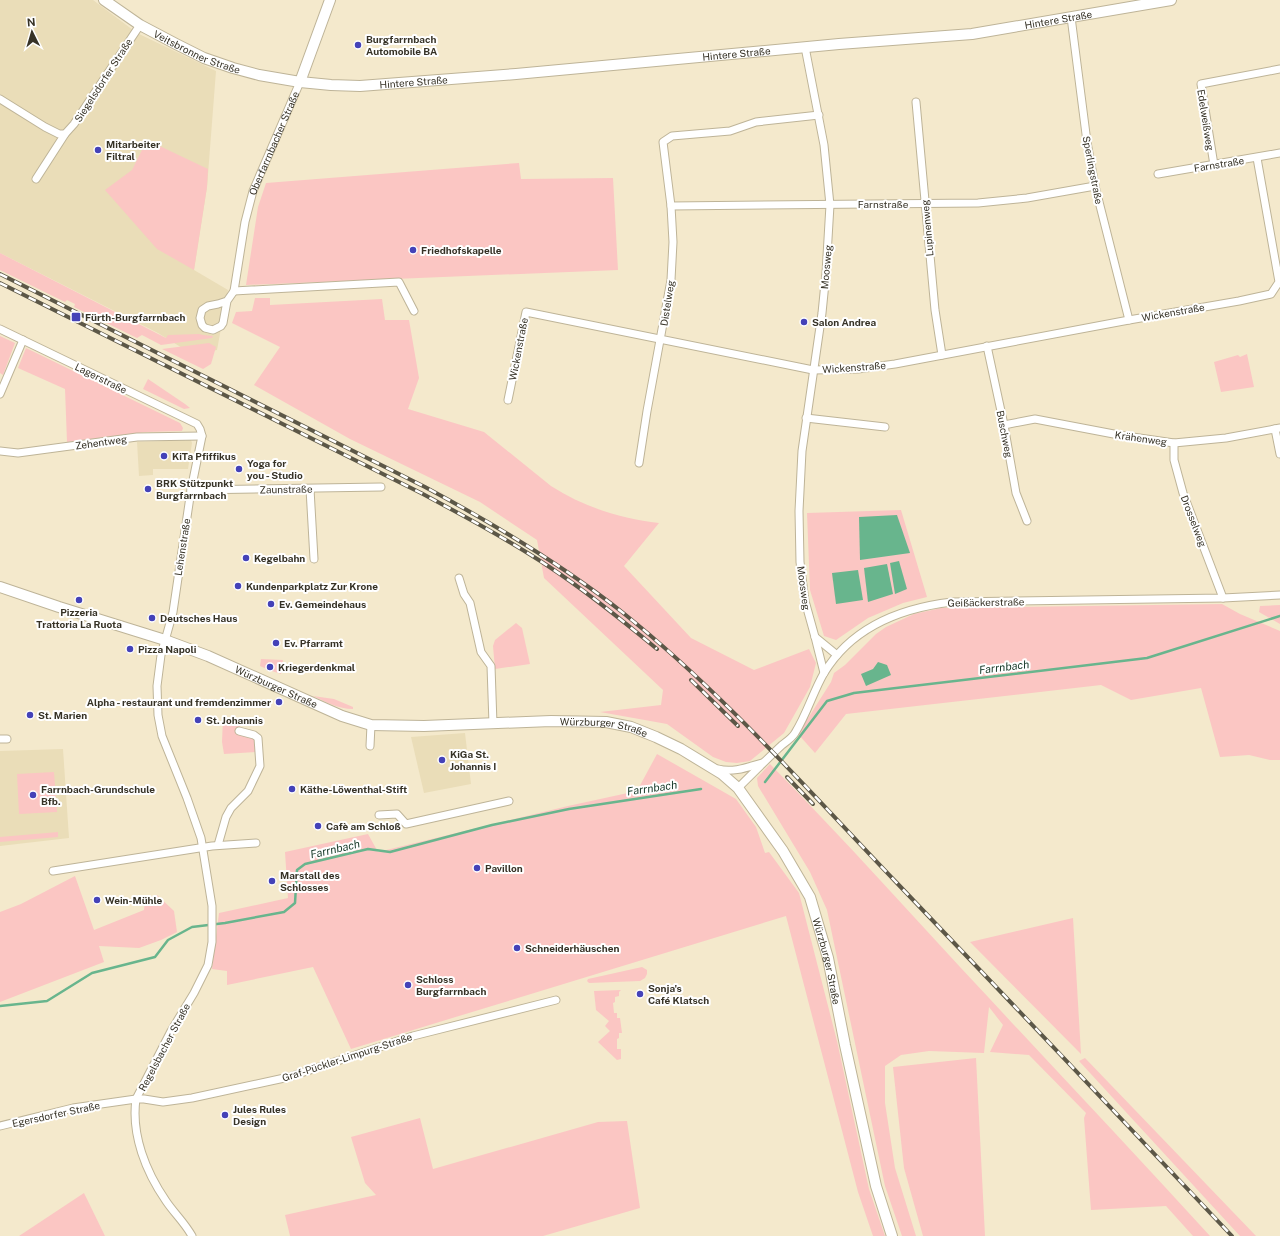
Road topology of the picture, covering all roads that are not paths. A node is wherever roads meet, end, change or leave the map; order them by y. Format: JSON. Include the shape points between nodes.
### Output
{"nodes":[{"id":1,"x":104,"y":0,"type":"edge"},
{"id":2,"x":330,"y":0,"type":"edge"},
{"id":3,"x":1171,"y":0,"type":"edge"},
{"id":4,"x":1071,"y":17,"type":"junction"},
{"id":5,"x":140,"y":25,"type":"junction"},
{"id":6,"x":805,"y":47,"type":"junction"},
{"id":7,"x":1280,"y":69,"type":"edge"},
{"id":8,"x":300,"y":82,"type":"junction"},
{"id":9,"x":0,"y":99,"type":"edge"},
{"id":10,"x":916,"y":102,"type":"dead end"},
{"id":11,"x":819,"y":115,"type":"junction"},
{"id":12,"x":64,"y":134,"type":"junction"},
{"id":13,"x":1280,"y":153,"type":"edge"},
{"id":14,"x":1257,"y":158,"type":"junction"},
{"id":15,"x":1214,"y":165,"type":"junction"},
{"id":16,"x":1158,"y":174,"type":"dead end"},
{"id":17,"x":36,"y":179,"type":"dead end"},
{"id":18,"x":1095,"y":186,"type":"junction"},
{"id":19,"x":925,"y":204,"type":"junction"},
{"id":20,"x":830,"y":205,"type":"junction"},
{"id":21,"x":671,"y":206,"type":"junction"},
{"id":22,"x":234,"y":291,"type":"junction"},
{"id":23,"x":227,"y":301,"type":"junction"},
{"id":24,"x":414,"y":310,"type":"dead end"},
{"id":25,"x":1129,"y":320,"type":"junction"},
{"id":26,"x":0,"y":329,"type":"edge"},
{"id":27,"x":661,"y":338,"type":"junction"},
{"id":28,"x":23,"y":340,"type":"junction"},
{"id":29,"x":987,"y":346,"type":"junction"},
{"id":30,"x":942,"y":354,"type":"junction"},
{"id":31,"x":813,"y":370,"type":"junction"},
{"id":32,"x":0,"y":394,"type":"edge"},
{"id":33,"x":508,"y":400,"type":"dead end"},
{"id":34,"x":806,"y":418,"type":"junction"},
{"id":35,"x":1004,"y":425,"type":"junction"},
{"id":36,"x":885,"y":427,"type":"dead end"},
{"id":37,"x":1278,"y":429,"type":"edge"},
{"id":38,"x":201,"y":433,"type":"junction"},
{"id":39,"x":1174,"y":443,"type":"junction"},
{"id":40,"x":0,"y":451,"type":"edge"},
{"id":41,"x":1280,"y":454,"type":"edge"},
{"id":42,"x":639,"y":463,"type":"dead end"},
{"id":43,"x":381,"y":487,"type":"dead end"},
{"id":44,"x":310,"y":489,"type":"junction"},
{"id":45,"x":191,"y":490,"type":"junction"},
{"id":46,"x":1027,"y":521,"type":"dead end"},
{"id":47,"x":314,"y":559,"type":"dead end"},
{"id":48,"x":459,"y":578,"type":"dead end"},
{"id":49,"x":0,"y":587,"type":"edge"},
{"id":50,"x":1280,"y":595,"type":"edge"},
{"id":51,"x":1223,"y":598,"type":"junction"},
{"id":52,"x":816,"y":637,"type":"junction"},
{"id":53,"x":165,"y":640,"type":"junction"},
{"id":54,"x":837,"y":655,"type":"junction"},
{"id":55,"x":824,"y":673,"type":"junction"},
{"id":56,"x":493,"y":724,"type":"junction"},
{"id":57,"x":371,"y":725,"type":"junction"},
{"id":58,"x":239,"y":730,"type":"dead end"},
{"id":59,"x":370,"y":746,"type":"dead end"},
{"id":60,"x":764,"y":762,"type":"junction"},
{"id":61,"x":712,"y":768,"type":"junction"},
{"id":62,"x":738,"y":788,"type":"junction"},
{"id":63,"x":509,"y":801,"type":"dead end"},
{"id":64,"x":379,"y":815,"type":"dead end"},
{"id":65,"x":256,"y":843,"type":"dead end"},
{"id":66,"x":218,"y":845,"type":"junction"},
{"id":67,"x":203,"y":847,"type":"junction"},
{"id":68,"x":53,"y":871,"type":"dead end"},
{"id":69,"x":556,"y":1000,"type":"dead end"},
{"id":70,"x":136,"y":1099,"type":"junction"},
{"id":71,"x":0,"y":1126,"type":"edge"},
{"id":72,"x":192,"y":1236,"type":"edge"},
{"id":73,"x":892,"y":1236,"type":"edge"}],
"edges":[{"from":1,"to":5,"type":"street","name":"Veitsbronner Straße"},
{"from":2,"to":8,"type":"street","name":"Oberfarrnbacher Straße"},
{"from":3,"to":4,"type":"street","name":"Hintere Straße"},
{"from":4,"to":6,"type":"street","name":"Hintere Straße","via":[[972,34]]},
{"from":4,"to":18,"type":"street","name":"Sperlingstraße"},
{"from":5,"to":8,"type":"street","name":"Veitsbronner Straße","via":[[204,58],[259,75]]},
{"from":5,"to":12,"type":"street","name":"Siegelsdorfer Straße","via":[[74,124]]},
{"from":6,"to":8,"type":"street","name":"Hintere Straße","via":[[360,86]]},
{"from":6,"to":11,"type":"street","name":"Moosweg"},
{"from":7,"to":15,"type":"street","name":"Edelweißweg","via":[[1201,84]]},
{"from":8,"to":22,"type":"street","name":"Oberfarrnbacher Straße","via":[[253,191],[245,222]]},
{"from":9,"to":12,"type":"street","via":[[45,127],[58,134]]},
{"from":10,"to":19,"type":"street","name":"Lupinenweg"},
{"from":11,"to":20,"type":"street","name":"Moosweg"},
{"from":11,"to":21,"type":"street","name":"Distelweg","via":[[756,122],[730,131],[672,136],[663,142]]},
{"from":12,"to":17,"type":"street","name":"Siegelsdorfer Straße"},
{"from":13,"to":14,"type":"street","name":"Farnstraße"},
{"from":14,"to":15,"type":"street","name":"Farnstraße"},
{"from":14,"to":25,"type":"street","name":"Wickenstraße","via":[[1279,282],[1271,294]]},
{"from":15,"to":16,"type":"street","name":"Farnstraße"},
{"from":18,"to":19,"type":"street","name":"Farnstraße","via":[[1027,198],[978,203]]},
{"from":18,"to":25,"type":"street","name":"Sperlingstraße"},
{"from":19,"to":20,"type":"street","name":"Farnstraße"},
{"from":19,"to":30,"type":"street","name":"Lupinenweg","via":[[934,310]]},
{"from":20,"to":21,"type":"street","name":"Farnstraße"},
{"from":20,"to":31,"type":"street","name":"Moosweg","via":[[826,277]]},
{"from":21,"to":27,"type":"street","name":"Distelweg","via":[[671,280]]},
{"from":22,"to":23,"type":"street","name":"Oberfarrnbacher Straße"},
{"from":22,"to":24,"type":"street","via":[[399,282]]},
{"from":23,"to":23,"type":"street","name":"Oberfarrnbacher Straße","via":[[202,310],[202,325],[209,330],[220,326]]},
{"from":25,"to":29,"type":"street","name":"Wickenstraße"},
{"from":26,"to":28,"type":"street","name":"Lagerstraße"},
{"from":27,"to":31,"type":"street","name":"Wickenstraße"},
{"from":27,"to":33,"type":"street","name":"Wickenstraße","via":[[526,312]]},
{"from":27,"to":42,"type":"street","name":"Distelweg"},
{"from":28,"to":32,"type":"street"},
{"from":28,"to":38,"type":"street","name":"Lagerstraße","via":[[197,424]]},
{"from":29,"to":30,"type":"street","name":"Wickenstraße"},
{"from":29,"to":35,"type":"street","name":"Buschweg"},
{"from":30,"to":31,"type":"street","name":"Wickenstraße","via":[[858,369]]},
{"from":31,"to":34,"type":"street","name":"Moosweg"},
{"from":34,"to":36,"type":"street"},
{"from":34,"to":52,"type":"street","name":"Moosweg","via":[[799,512],[800,562],[805,601]]},
{"from":35,"to":39,"type":"street","name":"Krähenweg","via":[[1035,419]]},
{"from":35,"to":46,"type":"street","name":"Buschweg","via":[[1016,493]]},
{"from":37,"to":39,"type":"street","name":"Krähenweg"},
{"from":37,"to":41,"type":"street"},
{"from":38,"to":40,"type":"street","name":"Zehentweg","via":[[137,437],[18,453]]},
{"from":38,"to":45,"type":"street","name":"Lehenstraße"},
{"from":39,"to":51,"type":"street","name":"Drosselweg","via":[[1174,460],[1183,493]]},
{"from":43,"to":44,"type":"street","name":"Zaunstraße"},
{"from":44,"to":45,"type":"street","name":"Zaunstraße"},
{"from":44,"to":47,"type":"street"},
{"from":45,"to":53,"type":"street","name":"Lehenstraße","via":[[173,612]]},
{"from":48,"to":56,"type":"street","via":[[470,603],[481,652],[491,666]]},
{"from":49,"to":53,"type":"street","name":"Würzburger Straße"},
{"from":50,"to":51,"type":"street","name":"Geißäckerstraße"},
{"from":51,"to":54,"type":"street","name":"Geißäckerstraße","via":[[934,604],[889,617],[859,636]]},
{"from":52,"to":54,"type":"street"},
{"from":52,"to":55,"type":"street","name":"Moosweg"},
{"from":53,"to":57,"type":"street","name":"Würzburger Straße","via":[[234,667],[342,716]]},
{"from":53,"to":67,"type":"street","name":"Regelsbacher Straße","via":[[157,686],[158,715],[162,736]]},
{"from":54,"to":55,"type":"street","name":"Geißäckerstraße"},
{"from":55,"to":60,"type":"street","name":"Geißäckerstraße","via":[[794,734]]},
{"from":56,"to":57,"type":"street","name":"Würzburger Straße"},
{"from":56,"to":61,"type":"street","name":"Würzburger Straße","via":[[579,721],[619,724],[656,737]]},
{"from":57,"to":59,"type":"street"},
{"from":58,"to":66,"type":"street","via":[[258,738],[260,766],[248,791],[226,817]]},
{"from":60,"to":61,"type":"street","name":"Geißäckerstraße","via":[[727,772]]},
{"from":60,"to":62,"type":"street","name":"Geißäckerstraße"},
{"from":61,"to":62,"type":"street","name":"Würzburger Straße"},
{"from":62,"to":73,"type":"street","name":"Würzburger Straße","via":[[783,851],[810,897],[828,958],[876,1186]]},
{"from":63,"to":64,"type":"street","via":[[406,824],[397,814]]},
{"from":65,"to":66,"type":"street"},
{"from":66,"to":67,"type":"street"},
{"from":67,"to":68,"type":"street"},
{"from":67,"to":70,"type":"street","name":"Regelsbacher Straße","via":[[212,906],[212,942],[208,965]]},
{"from":69,"to":70,"type":"street","name":"Graf-Pückler-Limpurg-Straße","via":[[413,1036],[289,1077],[186,1099],[163,1102]]},
{"from":70,"to":71,"type":"street","name":"Egersdorfer Straße","via":[[73,1108]]},
{"from":70,"to":72,"type":"street","name":"Regelsbacher Straße","via":[[136,1130],[153,1182]]}]}
